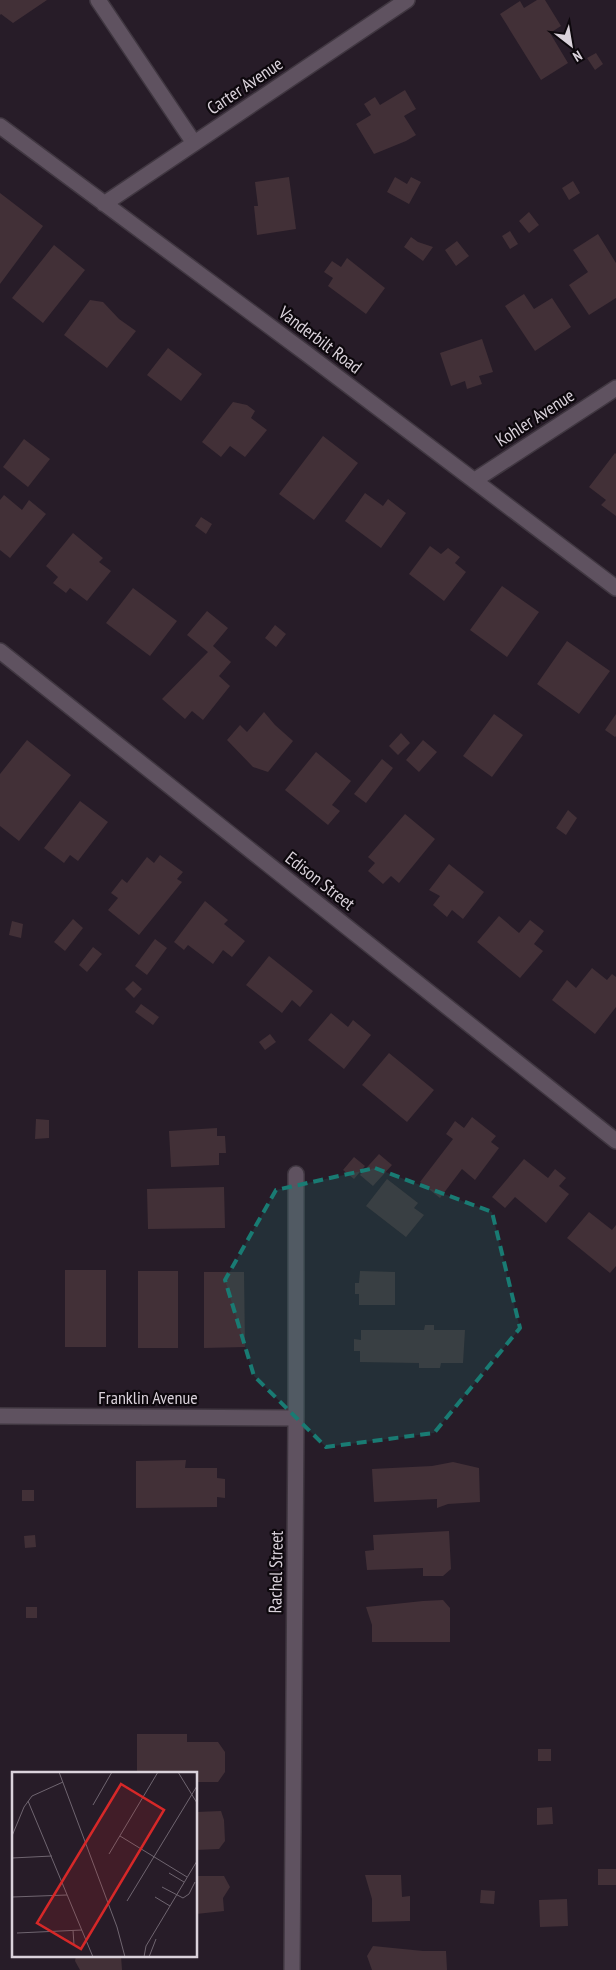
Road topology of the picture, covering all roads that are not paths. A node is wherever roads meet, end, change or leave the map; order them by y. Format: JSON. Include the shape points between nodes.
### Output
{"nodes":[{"id":1,"x":98,"y":0,"type":"edge"},
{"id":2,"x":407,"y":0,"type":"edge"},
{"id":3,"x":0,"y":126,"type":"edge"},
{"id":4,"x":194,"y":143,"type":"junction"},
{"id":5,"x":104,"y":204,"type":"junction"},
{"id":6,"x":616,"y":388,"type":"edge"},
{"id":7,"x":475,"y":480,"type":"junction"},
{"id":8,"x":616,"y":588,"type":"edge"},
{"id":9,"x":0,"y":651,"type":"edge"},
{"id":10,"x":616,"y":1141,"type":"edge"},
{"id":11,"x":296,"y":1174,"type":"dead end"},
{"id":12,"x":0,"y":1416,"type":"edge"},
{"id":13,"x":296,"y":1418,"type":"junction"},
{"id":14,"x":292,"y":1970,"type":"edge"}],
"edges":[{"from":1,"to":4,"type":"street"},
{"from":2,"to":4,"type":"street","name":"Carter Avenue"},
{"from":3,"to":5,"type":"street","name":"Vanderbilt Road"},
{"from":4,"to":5,"type":"street","name":"Carter Avenue"},
{"from":5,"to":7,"type":"street","name":"Vanderbilt Road"},
{"from":6,"to":7,"type":"street","name":"Kohler Avenue"},
{"from":7,"to":8,"type":"street","name":"Vanderbilt Road"},
{"from":9,"to":10,"type":"street","name":"Edison Street"},
{"from":11,"to":13,"type":"street","name":"Rachel Street"},
{"from":12,"to":13,"type":"street","name":"Franklin Avenue"},
{"from":13,"to":14,"type":"street","name":"Rachel Street"}]}
